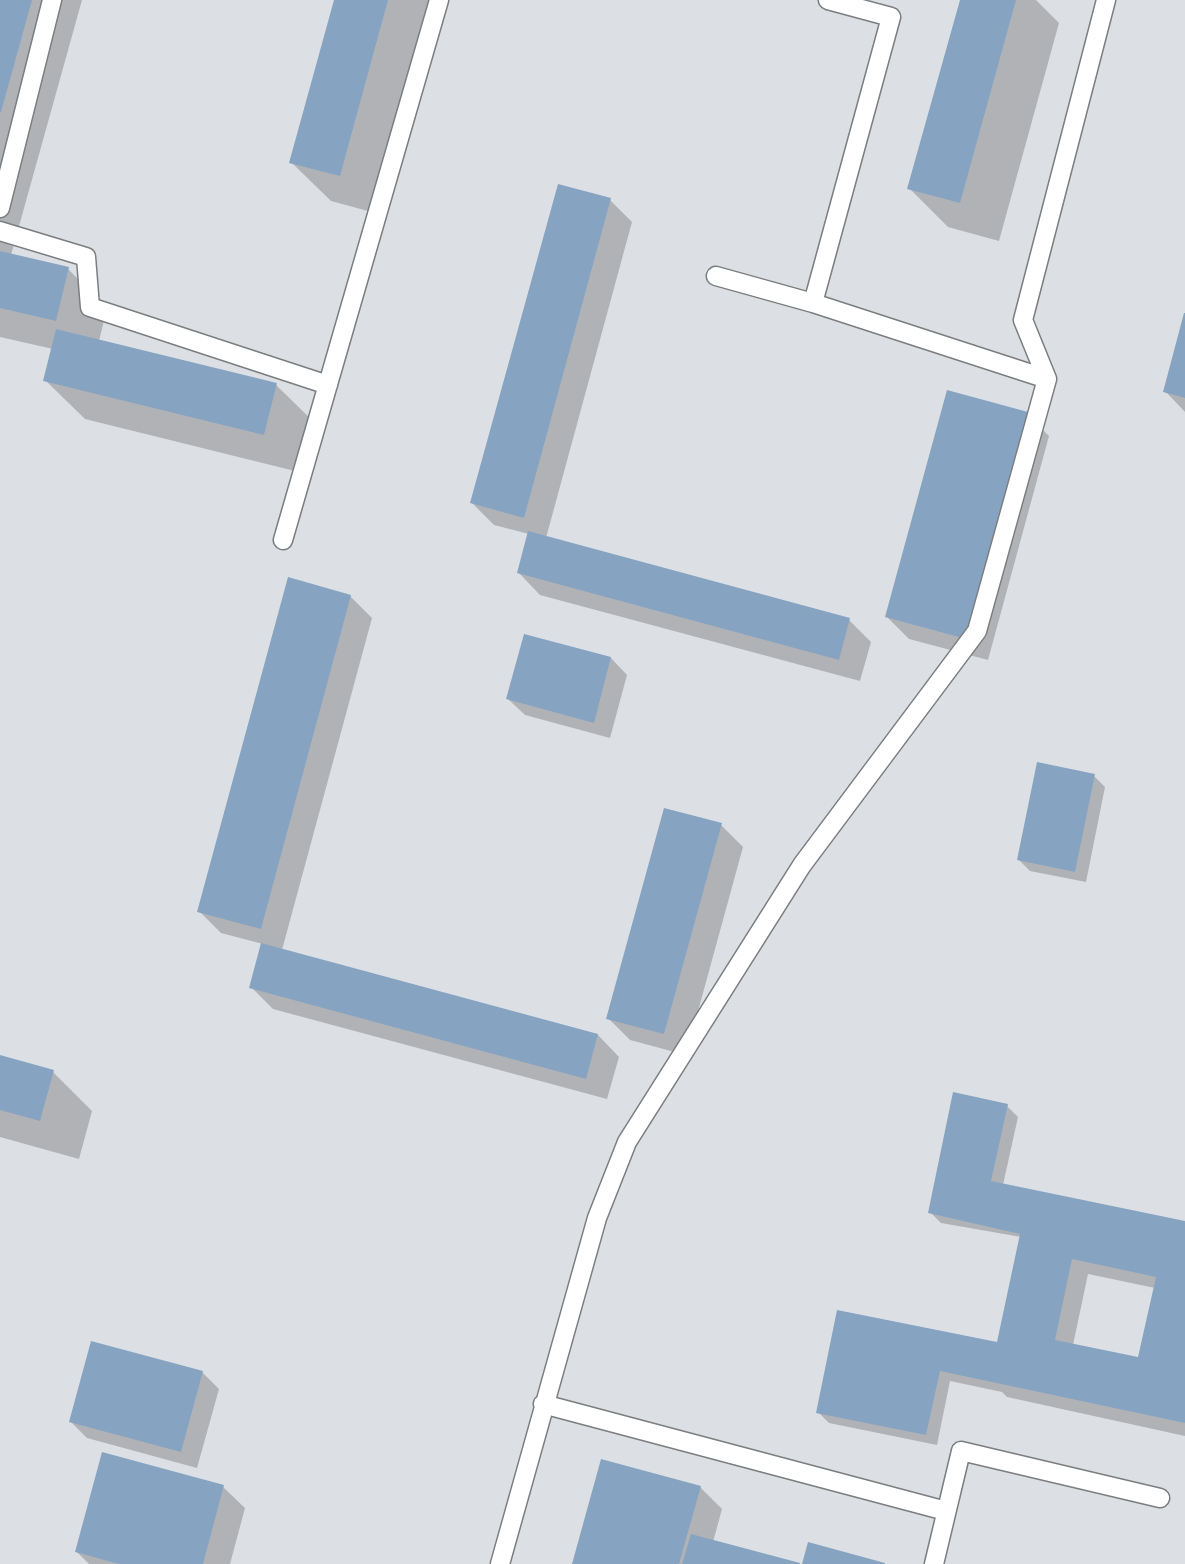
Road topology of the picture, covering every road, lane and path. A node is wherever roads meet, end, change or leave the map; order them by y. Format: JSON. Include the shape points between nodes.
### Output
{"nodes":[{"id":1,"x":52,"y":0,"type":"edge"},
{"id":2,"x":439,"y":0,"type":"edge"},
{"id":3,"x":828,"y":0,"type":"edge"},
{"id":4,"x":1106,"y":0,"type":"edge"},
{"id":5,"x":0,"y":208,"type":"edge"},
{"id":6,"x":0,"y":231,"type":"edge"},
{"id":7,"x":716,"y":276,"type":"dead end"},
{"id":8,"x":813,"y":303,"type":"junction"},
{"id":9,"x":1047,"y":379,"type":"junction"},
{"id":10,"x":328,"y":385,"type":"junction"},
{"id":11,"x":283,"y":540,"type":"dead end"},
{"id":12,"x":543,"y":1404,"type":"junction"},
{"id":13,"x":1160,"y":1499,"type":"dead end"},
{"id":14,"x":946,"y":1511,"type":"junction"},
{"id":15,"x":500,"y":1564,"type":"edge"},
{"id":16,"x":934,"y":1564,"type":"edge"}],
"edges":[{"from":1,"to":5,"type":"lane"},
{"from":2,"to":10,"type":"lane"},
{"from":3,"to":8,"type":"lane","via":[[891,18]]},
{"from":4,"to":9,"type":"lane","via":[[1023,320]]},
{"from":6,"to":10,"type":"lane","via":[[86,257],[90,307]]},
{"from":7,"to":8,"type":"lane"},
{"from":8,"to":9,"type":"lane"},
{"from":9,"to":12,"type":"lane","via":[[977,631],[802,864],[627,1142],[597,1218]]},
{"from":10,"to":11,"type":"lane"},
{"from":12,"to":14,"type":"lane"},
{"from":12,"to":15,"type":"lane"},
{"from":13,"to":14,"type":"lane","via":[[961,1451]]},
{"from":14,"to":16,"type":"lane"}]}
